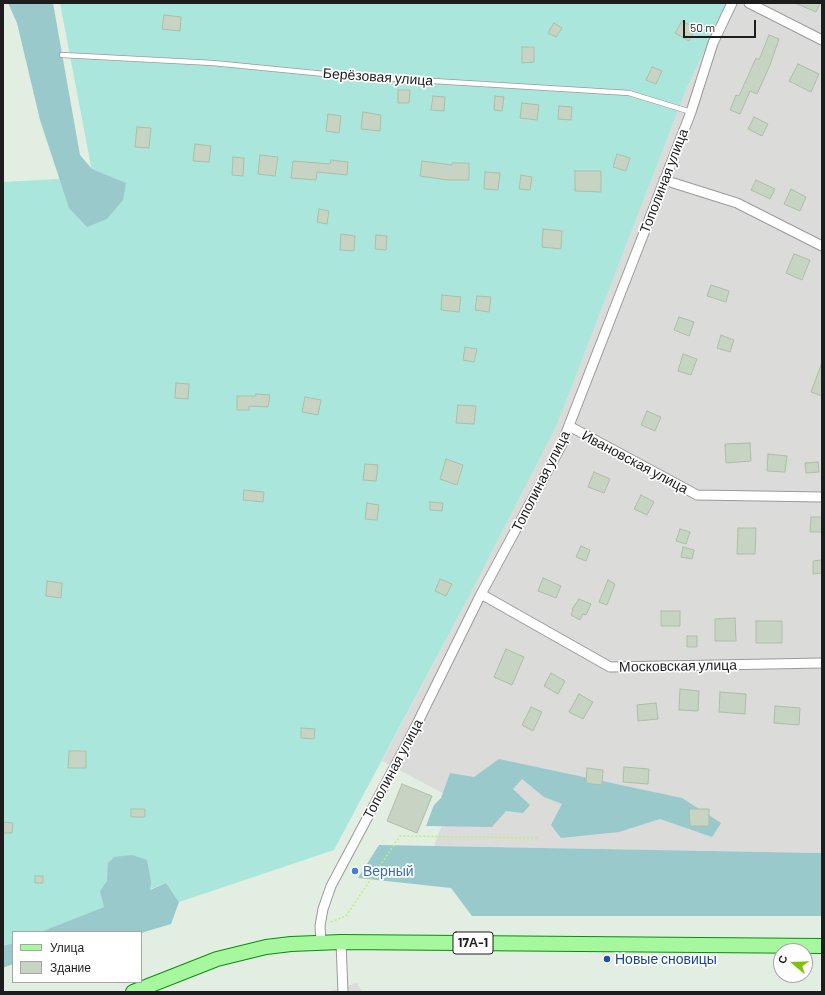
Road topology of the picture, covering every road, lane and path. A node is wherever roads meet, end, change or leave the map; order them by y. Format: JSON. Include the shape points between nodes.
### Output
{"nodes":[{"id":1,"x":732,"y":3,"type":"edge"},
{"id":2,"x":749,"y":3,"type":"edge"},
{"id":3,"x":822,"y":40,"type":"edge"},
{"id":4,"x":62,"y":55,"type":"dead end"},
{"id":5,"x":691,"y":112,"type":"junction"},
{"id":6,"x":664,"y":180,"type":"junction"},
{"id":7,"x":822,"y":246,"type":"edge"},
{"id":8,"x":569,"y":426,"type":"junction"},
{"id":9,"x":822,"y":497,"type":"edge"},
{"id":10,"x":481,"y":594,"type":"junction"},
{"id":11,"x":822,"y":663,"type":"edge"},
{"id":12,"x":538,"y":838,"type":"dead end"},
{"id":13,"x":320,"y":926,"type":"junction"},
{"id":14,"x":321,"y":942,"type":"junction"},
{"id":15,"x":340,"y":942,"type":"junction"},
{"id":16,"x":822,"y":946,"type":"edge"},
{"id":17,"x":133,"y":992,"type":"edge"},
{"id":18,"x":343,"y":992,"type":"edge"}],
"edges":[{"from":1,"to":5,"type":"street","name":"Тополиная улица","via":[[714,43]]},
{"from":2,"to":3,"type":"street"},
{"from":4,"to":5,"type":"lane","name":"Берёзовая улица","via":[[213,63],[335,75],[629,93]]},
{"from":5,"to":6,"type":"street","name":"Тополиная улица"},
{"from":6,"to":7,"type":"street","via":[[737,203]]},
{"from":6,"to":8,"type":"street","name":"Тополиная улица"},
{"from":8,"to":9,"type":"street","name":"Ивановская улица","via":[[697,495]]},
{"from":8,"to":10,"type":"street","name":"Тополиная улица","via":[[561,446]]},
{"from":10,"to":11,"type":"street","name":"Московская улица","via":[[610,667]]},
{"from":10,"to":13,"type":"street","name":"Тополиная улица","via":[[412,734],[331,886]]},
{"from":12,"to":13,"type":"path","via":[[400,836],[346,916]]},
{"from":13,"to":14,"type":"street","name":"Тополиная улица"},
{"from":14,"to":15,"type":"main road","number":"17А-1"},
{"from":14,"to":17,"type":"main road","number":"17А-1","via":[[266,947],[239,953],[196,966]]},
{"from":15,"to":16,"type":"main road","number":"17А-1"},
{"from":15,"to":18,"type":"street"}]}
